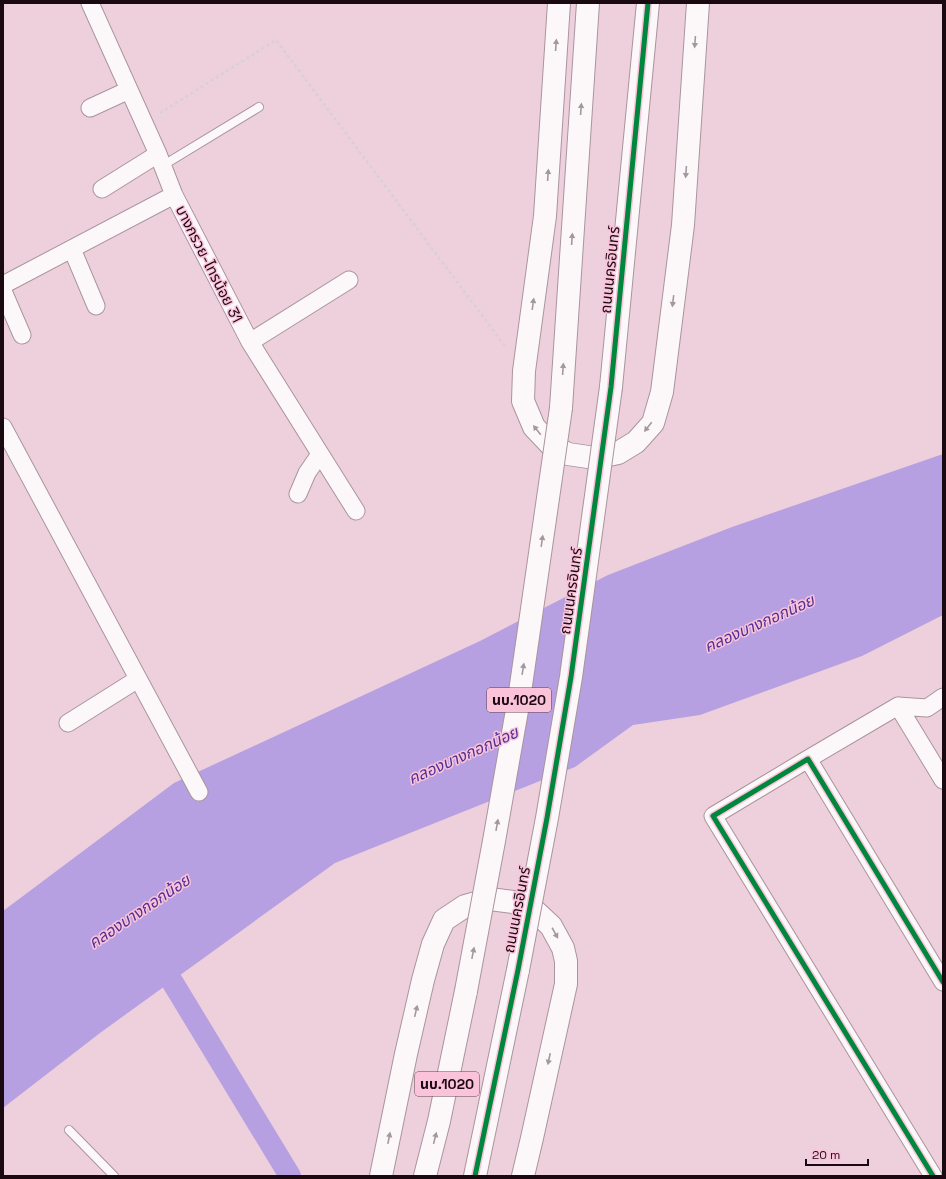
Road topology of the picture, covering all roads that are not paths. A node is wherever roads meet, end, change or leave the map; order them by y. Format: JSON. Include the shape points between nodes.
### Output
{"nodes":[{"id":1,"x":90,"y":3,"type":"edge"},
{"id":2,"x":559,"y":3,"type":"edge"},
{"id":3,"x":588,"y":3,"type":"edge"},
{"id":4,"x":648,"y":3,"type":"edge"},
{"id":5,"x":698,"y":3,"type":"edge"},
{"id":6,"x":129,"y":90,"type":"junction"},
{"id":7,"x":259,"y":107,"type":"dead end"},
{"id":8,"x":90,"y":108,"type":"dead end"},
{"id":9,"x":160,"y":160,"type":"junction"},
{"id":10,"x":102,"y":189,"type":"dead end"},
{"id":11,"x":174,"y":195,"type":"junction"},
{"id":12,"x":72,"y":249,"type":"junction"},
{"id":13,"x":348,"y":280,"type":"dead end"},
{"id":14,"x":3,"y":285,"type":"edge"},
{"id":15,"x":3,"y":291,"type":"edge"},
{"id":16,"x":96,"y":306,"type":"dead end"},
{"id":17,"x":22,"y":335,"type":"dead end"},
{"id":18,"x":250,"y":342,"type":"junction"},
{"id":19,"x":3,"y":427,"type":"edge"},
{"id":20,"x":320,"y":454,"type":"junction"},
{"id":21,"x":298,"y":494,"type":"dead end"},
{"id":22,"x":356,"y":511,"type":"dead end"},
{"id":23,"x":138,"y":679,"type":"junction"},
{"id":24,"x":943,"y":697,"type":"edge"},
{"id":25,"x":898,"y":706,"type":"junction"},
{"id":26,"x":68,"y":723,"type":"dead end"},
{"id":27,"x":808,"y":760,"type":"junction"},
{"id":28,"x":943,"y":780,"type":"edge"},
{"id":29,"x":199,"y":792,"type":"dead end"},
{"id":30,"x":943,"y":982,"type":"edge"},
{"id":31,"x":69,"y":1130,"type":"dead end"},
{"id":32,"x":114,"y":1176,"type":"edge"},
{"id":33,"x":381,"y":1176,"type":"edge"},
{"id":34,"x":425,"y":1176,"type":"edge"},
{"id":35,"x":475,"y":1176,"type":"edge"},
{"id":36,"x":523,"y":1176,"type":"edge"},
{"id":37,"x":933,"y":1176,"type":"edge"}],
"edges":[{"from":1,"to":6,"type":"street","name":"บางกรวย-ไทรน้อย 31"},
{"from":5,"to":2,"type":"main road","one_way":true,"via":[[683,225],[662,392],[652,423],[636,442],[618,453],[595,458],[568,454],[551,445],[534,427],[523,401],[524,371],[545,216]]},
{"from":34,"to":3,"type":"main road","number":"นบ.1020","one_way":true,"bridge":true,"via":[[466,991],[519,699],[561,408]]},
{"from":4,"to":35,"type":"main road","name":"ถนนนครอินทร์","number":"นบ.1020","bridge":true,"via":[[611,388],[571,677],[518,970]]},
{"from":6,"to":8,"type":"street"},
{"from":6,"to":9,"type":"street","name":"บางกรวย-ไทรน้อย 31"},
{"from":7,"to":9,"type":"lane"},
{"from":9,"to":10,"type":"street"},
{"from":9,"to":11,"type":"street","name":"บางกรวย-ไทรน้อย 31"},
{"from":11,"to":12,"type":"street"},
{"from":11,"to":18,"type":"street","name":"บางกรวย-ไทรน้อย 31"},
{"from":12,"to":14,"type":"street"},
{"from":12,"to":16,"type":"street"},
{"from":13,"to":18,"type":"street"},
{"from":15,"to":17,"type":"street"},
{"from":18,"to":20,"type":"street","name":"บางกรวย-ไทรน้อย 31"},
{"from":19,"to":23,"type":"street"},
{"from":20,"to":21,"type":"street","via":[[307,473]]},
{"from":20,"to":22,"type":"street","name":"บางกรวย-ไทรน้อย 31"},
{"from":23,"to":26,"type":"street"},
{"from":23,"to":29,"type":"street"},
{"from":24,"to":25,"type":"street","via":[[927,708]]},
{"from":25,"to":27,"type":"street"},
{"from":25,"to":28,"type":"street"},
{"from":27,"to":30,"type":"street"},
{"from":27,"to":37,"type":"street","via":[[713,816]]},
{"from":31,"to":32,"type":"lane"},
{"from":33,"to":36,"type":"main road","name":"ถนนนครอินทร์","number":"นบ.1020","one_way":true,"via":[[406,1054],[433,944],[444,920],[465,906],[490,899],[514,902],[536,912],[551,926],[563,948],[566,961],[566,984]]}]}
